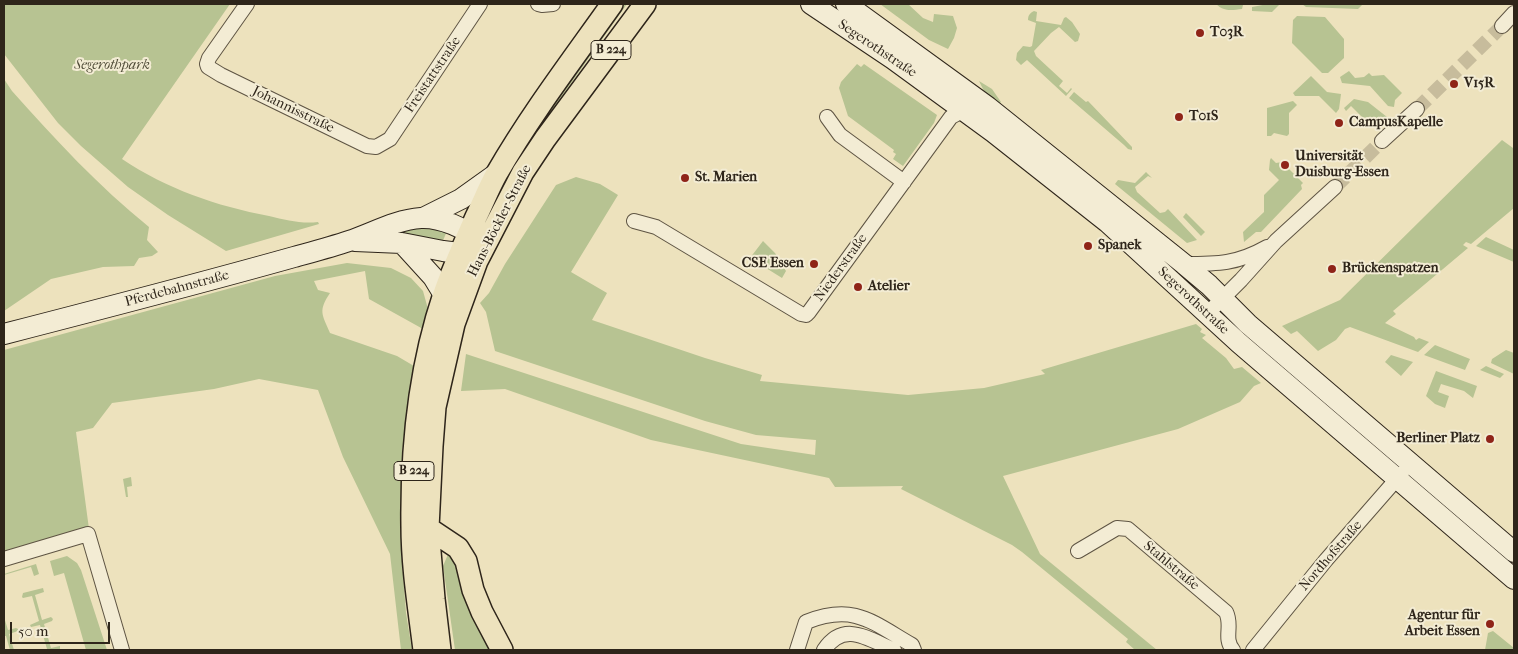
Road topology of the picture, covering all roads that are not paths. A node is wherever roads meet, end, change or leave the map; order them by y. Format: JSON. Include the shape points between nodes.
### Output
{"nodes":[{"id":1,"x":247,"y":4,"type":"edge"},
{"id":2,"x":480,"y":4,"type":"edge"},
{"id":3,"x":538,"y":4,"type":"edge"},
{"id":4,"x":553,"y":4,"type":"edge"},
{"id":5,"x":612,"y":4,"type":"edge"},
{"id":6,"x":645,"y":4,"type":"edge"},
{"id":7,"x":811,"y":4,"type":"edge"},
{"id":8,"x":846,"y":4,"type":"edge"},
{"id":9,"x":1514,"y":13,"type":"edge"},
{"id":10,"x":1502,"y":26,"type":"tunnel mouth"},
{"id":11,"x":988,"y":107,"type":"junction"},
{"id":12,"x":1417,"y":108,"type":"tunnel mouth"},
{"id":13,"x":962,"y":110,"type":"junction"},
{"id":14,"x":827,"y":117,"type":"dead end"},
{"id":15,"x":1382,"y":141,"type":"tunnel mouth"},
{"id":16,"x":384,"y":144,"type":"joint"},
{"id":17,"x":496,"y":174,"type":"junction"},
{"id":18,"x":904,"y":182,"type":"junction"},
{"id":19,"x":1335,"y":187,"type":"tunnel mouth"},
{"id":20,"x":423,"y":218,"type":"junction"},
{"id":21,"x":634,"y":221,"type":"dead end"},
{"id":22,"x":350,"y":240,"type":"junction"},
{"id":23,"x":1276,"y":241,"type":"junction"},
{"id":24,"x":402,"y":244,"type":"junction"},
{"id":25,"x":474,"y":246,"type":"junction"},
{"id":26,"x":1184,"y":264,"type":"junction"},
{"id":27,"x":444,"y":294,"type":"junction"},
{"id":28,"x":1222,"y":298,"type":"junction"},
{"id":29,"x":1208,"y":313,"type":"junction"},
{"id":30,"x":4,"y":334,"type":"edge"},
{"id":31,"x":1411,"y":464,"type":"junction"},
{"id":32,"x":1397,"y":478,"type":"junction"},
{"id":33,"x":428,"y":528,"type":"junction"},
{"id":34,"x":1505,"y":535,"type":"edge"},
{"id":35,"x":1078,"y":551,"type":"dead end"},
{"id":36,"x":1514,"y":552,"type":"edge"},
{"id":37,"x":1514,"y":557,"type":"edge"},
{"id":38,"x":4,"y":559,"type":"edge"},
{"id":39,"x":1492,"y":560,"type":"junction"},
{"id":40,"x":1514,"y":579,"type":"edge"},
{"id":41,"x":122,"y":650,"type":"edge"},
{"id":42,"x":424,"y":650,"type":"edge"},
{"id":43,"x":440,"y":650,"type":"edge"},
{"id":44,"x":502,"y":650,"type":"edge"},
{"id":45,"x":796,"y":650,"type":"edge"},
{"id":46,"x":824,"y":650,"type":"edge"},
{"id":47,"x":894,"y":650,"type":"edge"},
{"id":48,"x":914,"y":650,"type":"edge"},
{"id":49,"x":1233,"y":650,"type":"edge"},
{"id":50,"x":1253,"y":650,"type":"edge"}],
"edges":[{"from":1,"to":16,"type":"street","name":"Johannisstraße","via":[[213,51],[208,67],[368,146]]},
{"from":2,"to":16,"type":"street","name":"Freistattstraße"},
{"from":3,"to":4,"type":"street"},
{"from":5,"to":17,"type":"main road","name":"Hans-Böckler-Straße","number":"B 224"},
{"from":6,"to":25,"type":"main road","name":"Hans-Böckler-Straße","number":"B 224","via":[[545,139]]},
{"from":7,"to":13,"type":"main road","name":"Segerothstraße"},
{"from":8,"to":11,"type":"main road","name":"Segerothstraße"},
{"from":9,"to":10,"type":"street"},
{"from":11,"to":13,"type":"street","via":[[974,106]]},
{"from":11,"to":26,"type":"main road","name":"Segerothstraße"},
{"from":12,"to":15,"type":"street"},
{"from":13,"to":18,"type":"street","name":"Niederstraße","via":[[951,117]]},
{"from":13,"to":29,"type":"main road","name":"Segerothstraße","via":[[1107,222]]},
{"from":14,"to":18,"type":"street","via":[[840,135]]},
{"from":17,"to":20,"type":"main road","via":[[461,199]]},
{"from":17,"to":25,"type":"main road","name":"Hans-Böckler-Straße","number":"B 224"},
{"from":18,"to":21,"type":"street","name":"Niederstraße","via":[[806,315],[656,227]]},
{"from":19,"to":23,"type":"street"},
{"from":20,"to":22,"type":"main road","name":"Pferdebahnstraße","via":[[397,222]]},
{"from":20,"to":25,"type":"main road","name":"Pferdebahnstraße","via":[[455,225]]},
{"from":22,"to":24,"type":"main road","name":"Pferdebahnstraße"},
{"from":22,"to":30,"type":"main road","name":"Pferdebahnstraße"},
{"from":23,"to":26,"type":"street","via":[[1232,262]]},
{"from":23,"to":28,"type":"street"},
{"from":24,"to":25,"type":"main road","name":"Pferdebahnstraße"},
{"from":24,"to":27,"type":"main road","via":[[433,277]]},
{"from":25,"to":27,"type":"main road","name":"Hans-Böckler-Straße","number":"B 224"},
{"from":25,"to":33,"type":"main road","name":"Hans-Böckler-Straße","number":"B 224","via":[[471,274],[454,324],[436,407]]},
{"from":26,"to":28,"type":"main road","name":"Segerothstraße"},
{"from":27,"to":42,"type":"main road","name":"Hans-Böckler-Straße","number":"B 224","via":[[418,407],[414,458],[412,527]]},
{"from":28,"to":29,"type":"street"},
{"from":28,"to":31,"type":"main road","name":"Segerothstraße"},
{"from":29,"to":32,"type":"main road","name":"Segerothstraße"},
{"from":31,"to":32,"type":"street","name":"Nordhofstraße"},
{"from":31,"to":34,"type":"main road","name":"Segerothstraße"},
{"from":32,"to":39,"type":"main road","name":"Segerothstraße"},
{"from":32,"to":50,"type":"street","name":"Nordhofstraße"},
{"from":33,"to":43,"type":"main road","name":"Hans-Böckler-Straße","number":"B 224"},
{"from":33,"to":44,"type":"main road","via":[[458,548],[466,561],[473,590]]},
{"from":34,"to":36,"type":"main road","name":"Segerothstraße"},
{"from":35,"to":49,"type":"street","name":"Stahlstraße","via":[[1116,528],[1128,529],[1226,612],[1230,620],[1228,640]]},
{"from":37,"to":39,"type":"street"},
{"from":38,"to":41,"type":"street","via":[[88,534]]},
{"from":39,"to":40,"type":"main road","name":"Segerothstraße"},
{"from":45,"to":48,"type":"street","via":[[806,622],[849,614],[869,620],[912,645]]},
{"from":46,"to":47,"type":"street","via":[[834,638],[849,633]]}]}
